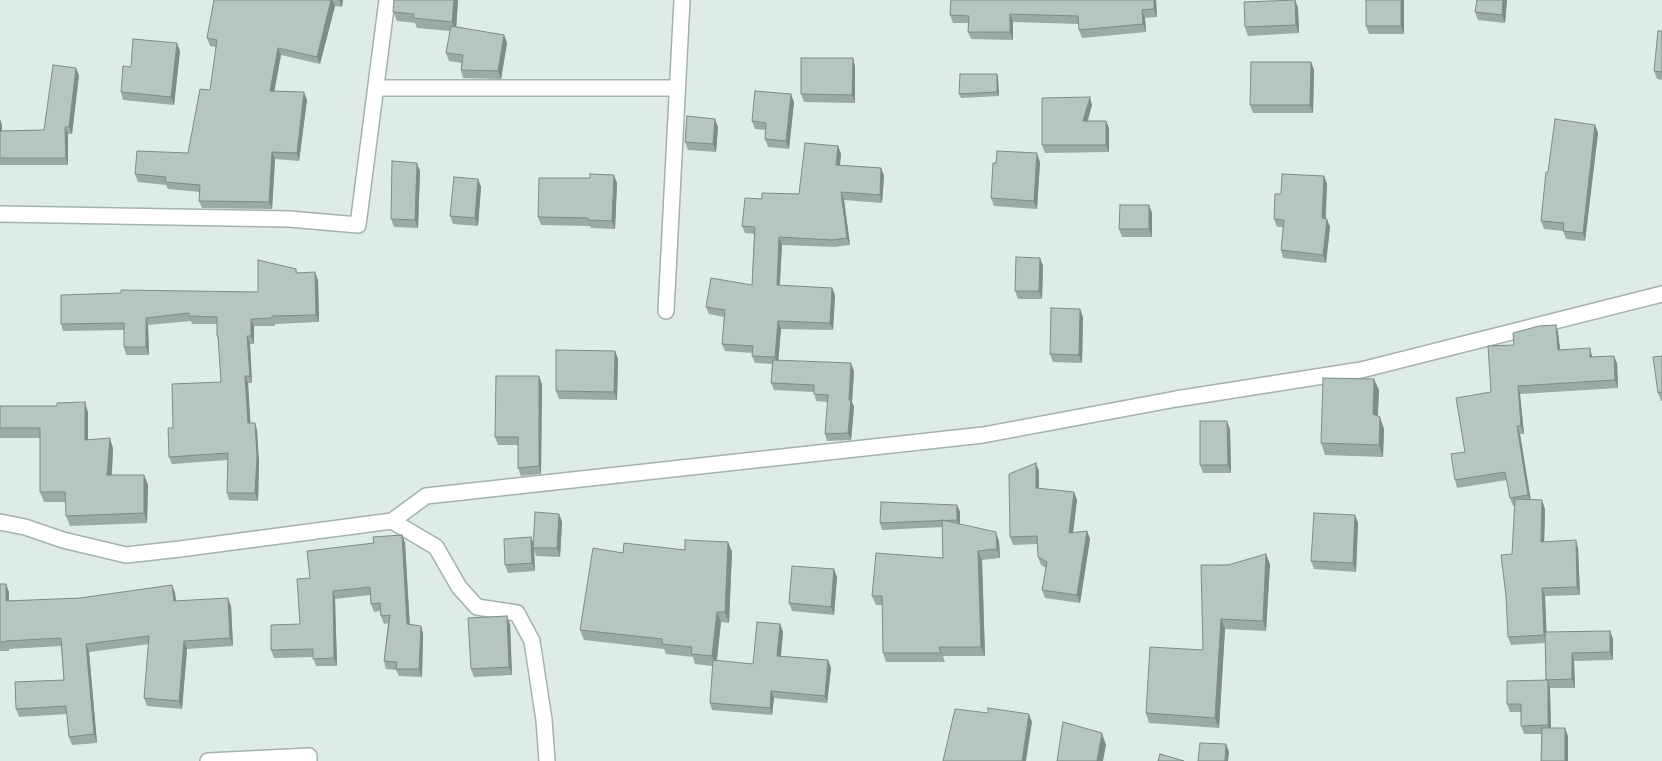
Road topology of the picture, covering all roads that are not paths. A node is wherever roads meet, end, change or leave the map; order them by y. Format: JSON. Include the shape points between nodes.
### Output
{"nodes":[{"id":1,"x":387,"y":0,"type":"edge"},
{"id":2,"x":682,"y":0,"type":"edge"},
{"id":3,"x":376,"y":88,"type":"junction"},
{"id":4,"x":677,"y":88,"type":"junction"},
{"id":5,"x":0,"y":214,"type":"edge"},
{"id":6,"x":1662,"y":294,"type":"edge"},
{"id":7,"x":666,"y":311,"type":"dead end"},
{"id":8,"x":392,"y":521,"type":"junction"},
{"id":9,"x":0,"y":522,"type":"edge"},
{"id":10,"x":208,"y":761,"type":"edge"},
{"id":11,"x":309,"y":761,"type":"edge"},
{"id":12,"x":547,"y":761,"type":"edge"}],
"edges":[{"from":1,"to":3,"type":"street"},
{"from":2,"to":4,"type":"street"},
{"from":3,"to":4,"type":"street"},
{"from":3,"to":5,"type":"street","via":[[358,225],[289,219]]},
{"from":4,"to":7,"type":"street"},
{"from":6,"to":8,"type":"street","via":[[1361,370],[1176,399],[983,435],[426,496]]},
{"from":8,"to":9,"type":"street","via":[[180,550],[126,554]]},
{"from":8,"to":12,"type":"street","via":[[436,547],[460,587],[477,607],[517,613],[532,641]]},
{"from":10,"to":11,"type":"street","via":[[309,756]]}]}
